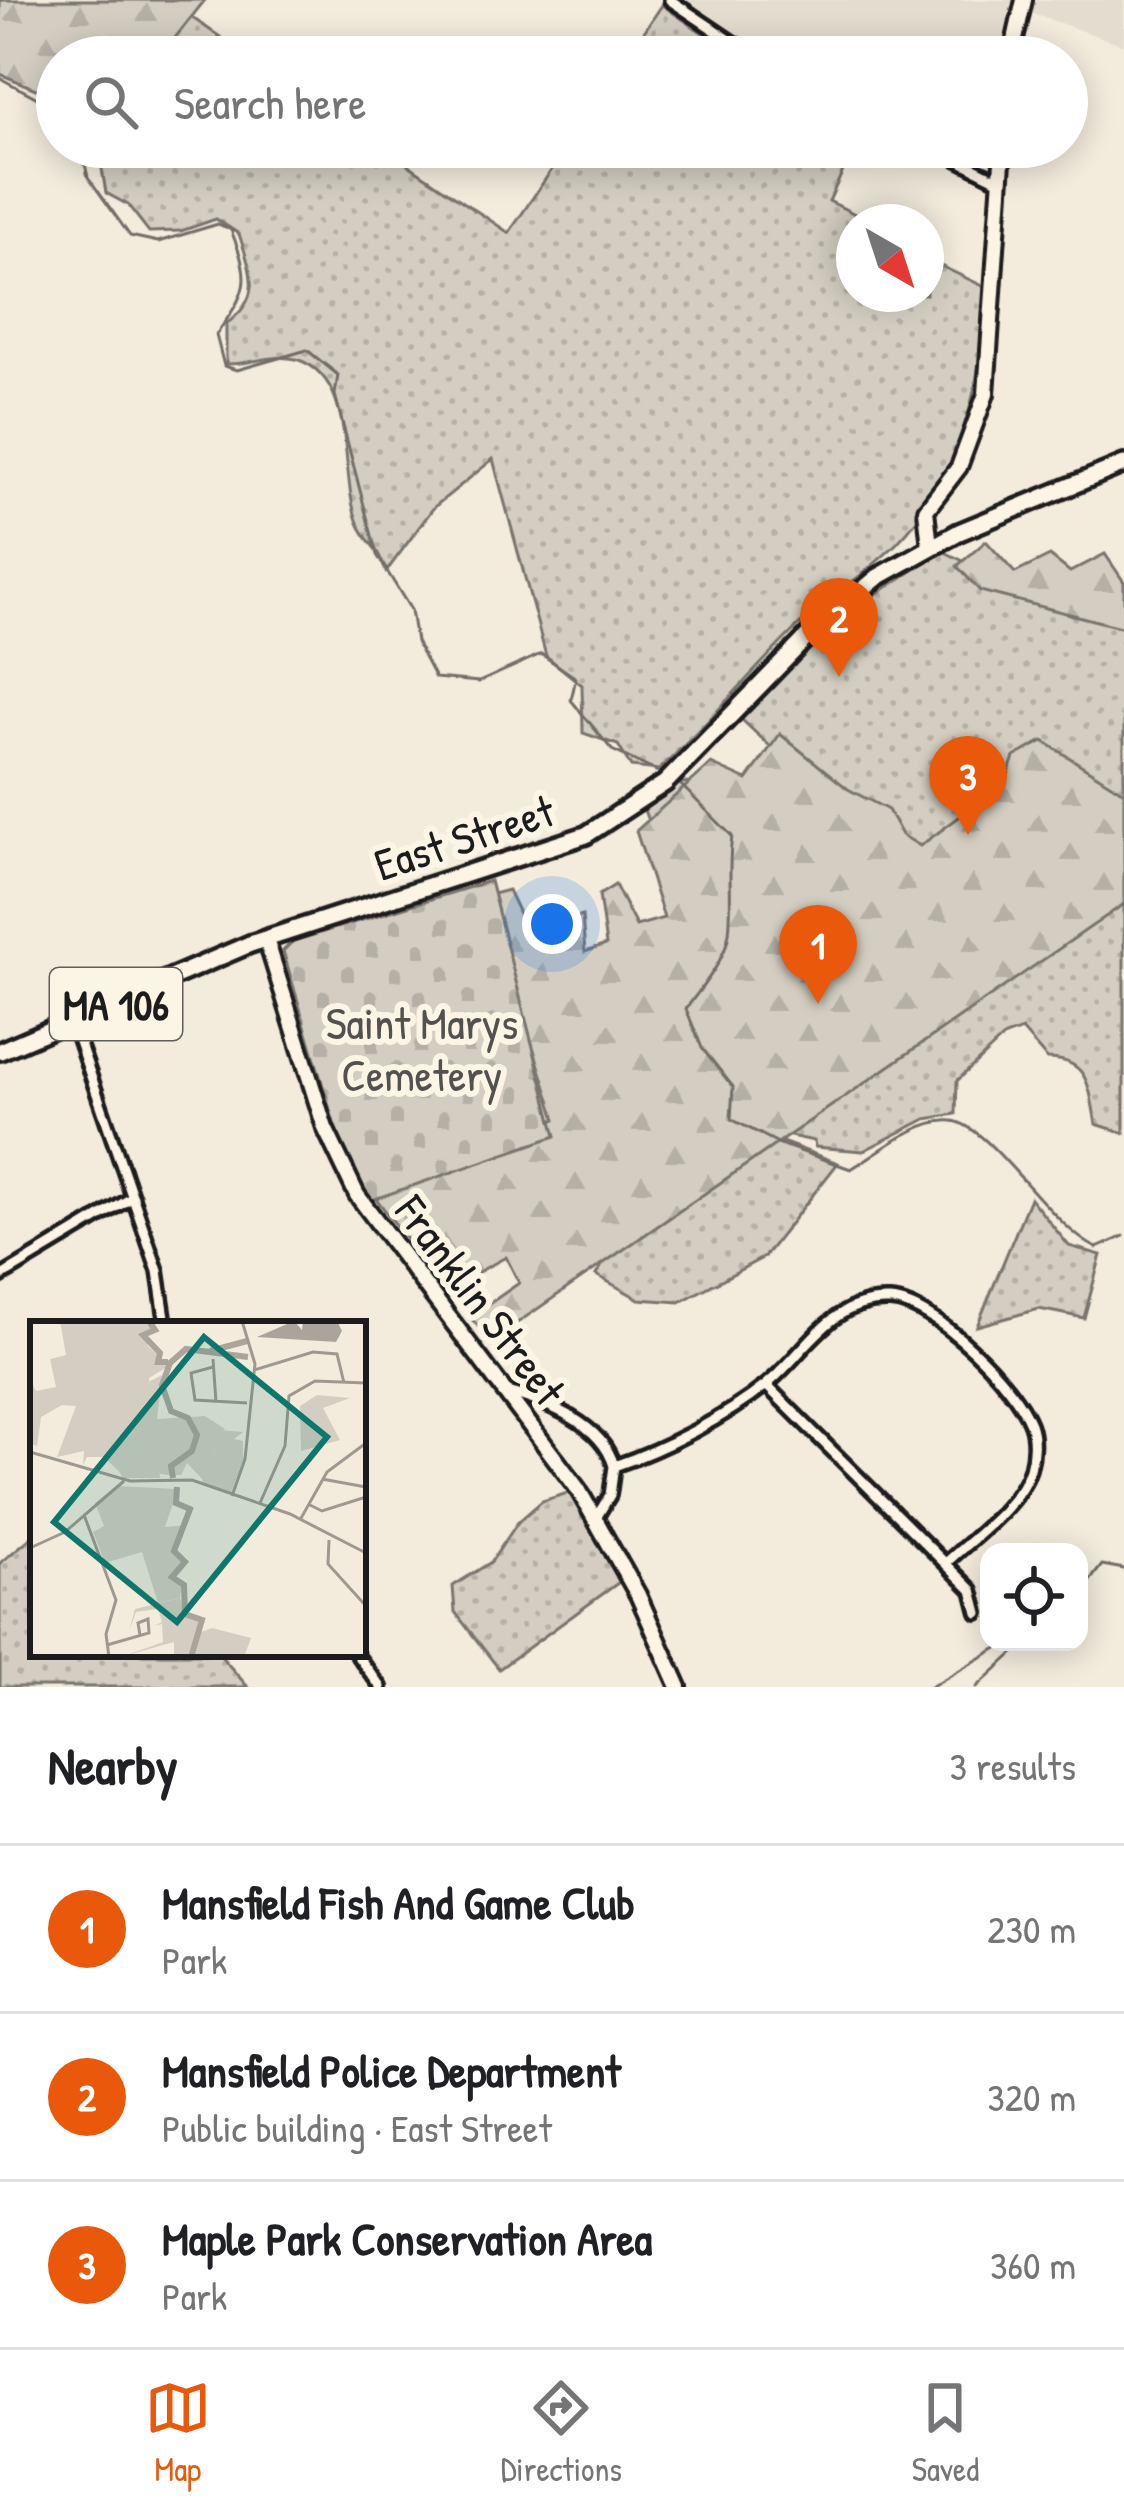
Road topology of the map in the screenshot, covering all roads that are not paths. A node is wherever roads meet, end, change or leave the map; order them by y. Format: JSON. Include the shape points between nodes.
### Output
{"nodes":[{"id":1,"x":670,"y":0,"type":"edge"},
{"id":2,"x":1024,"y":0,"type":"edge"},
{"id":3,"x":724,"y":36,"type":"edge"},
{"id":4,"x":1016,"y":36,"type":"edge"},
{"id":5,"x":974,"y":168,"type":"edge"},
{"id":6,"x":1001,"y":168,"type":"edge"},
{"id":7,"x":1000,"y":181,"type":"junction"},
{"id":8,"x":1124,"y":464,"type":"edge"},
{"id":9,"x":930,"y":547,"type":"junction"},
{"id":10,"x":266,"y":939,"type":"junction"},
{"id":11,"x":73,"y":1024,"type":"junction"},
{"id":12,"x":0,"y":1051,"type":"edge"},
{"id":13,"x":133,"y":1197,"type":"junction"},
{"id":14,"x":0,"y":1277,"type":"edge"},
{"id":15,"x":166,"y":1321,"type":"edge"},
{"id":16,"x":766,"y":1385,"type":"junction"},
{"id":17,"x":502,"y":1390,"type":"junction"},
{"id":18,"x":614,"y":1466,"type":"junction"},
{"id":19,"x":596,"y":1518,"type":"junction"},
{"id":20,"x":946,"y":1563,"type":"junction"},
{"id":21,"x":977,"y":1612,"type":"dead end"},
{"id":22,"x":358,"y":1657,"type":"edge"},
{"id":23,"x":382,"y":1687,"type":"edge"},
{"id":24,"x":680,"y":1687,"type":"edge"}],
"edges":[{"from":1,"to":3,"type":"street"},
{"from":2,"to":4,"type":"street"},
{"from":5,"to":7,"type":"street"},
{"from":6,"to":7,"type":"street"},
{"from":7,"to":9,"type":"street","via":[[986,394],[959,467],[926,510]]},
{"from":8,"to":9,"type":"main road","number":"MA 106"},
{"from":9,"to":10,"type":"main road","name":"East Street","number":"MA 106","via":[[878,577],[803,640],[671,778],[613,820],[554,849]]},
{"from":10,"to":11,"type":"main road","name":"East Street","number":"MA 106"},
{"from":10,"to":17,"type":"street","name":"Franklin Street","via":[[345,1174]]},
{"from":11,"to":12,"type":"main road","name":"East Street","number":"MA 106"},
{"from":11,"to":13,"type":"street"},
{"from":13,"to":14,"type":"street"},
{"from":13,"to":15,"type":"street"},
{"from":16,"to":18,"type":"street"},
{"from":16,"to":20,"type":"street"},
{"from":16,"to":20,"type":"street","via":[[831,1319],[869,1303],[891,1300],[922,1311],[967,1347],[1028,1419],[1032,1457],[1019,1492]]},
{"from":17,"to":18,"type":"street","via":[[589,1429]]},
{"from":17,"to":19,"type":"street","name":"Franklin Street"},
{"from":18,"to":19,"type":"street"},
{"from":19,"to":24,"type":"street","name":"Franklin Street"},
{"from":20,"to":21,"type":"street","via":[[972,1591]]},
{"from":22,"to":23,"type":"street"}]}
